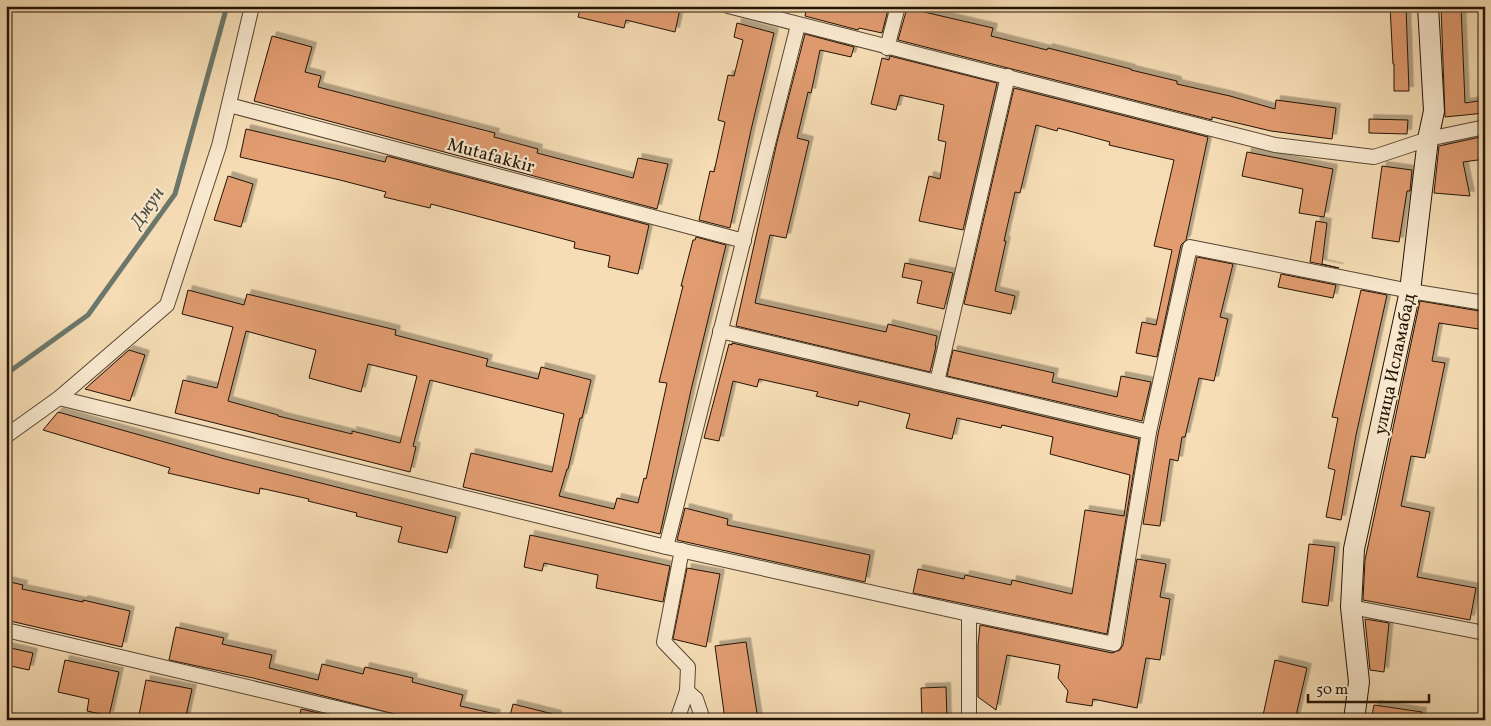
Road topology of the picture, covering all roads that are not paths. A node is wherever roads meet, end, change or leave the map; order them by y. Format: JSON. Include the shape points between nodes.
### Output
{"nodes":[{"id":1,"x":252,"y":6,"type":"edge"},
{"id":2,"x":728,"y":6,"type":"edge"},
{"id":3,"x":898,"y":6,"type":"edge"},
{"id":4,"x":1428,"y":6,"type":"edge"},
{"id":5,"x":798,"y":25,"type":"junction"},
{"id":6,"x":887,"y":48,"type":"junction"},
{"id":7,"x":1008,"y":76,"type":"junction"},
{"id":8,"x":229,"y":105,"type":"junction"},
{"id":9,"x":1485,"y":127,"type":"edge"},
{"id":10,"x":1428,"y":139,"type":"junction"},
{"id":11,"x":744,"y":241,"type":"junction"},
{"id":12,"x":1410,"y":291,"type":"junction"},
{"id":13,"x":1485,"y":303,"type":"edge"},
{"id":14,"x":720,"y":331,"type":"junction"},
{"id":15,"x":937,"y":382,"type":"junction"},
{"id":16,"x":59,"y":398,"type":"junction"},
{"id":17,"x":1149,"y":432,"type":"junction"},
{"id":18,"x":6,"y":436,"type":"edge"},
{"id":19,"x":666,"y":547,"type":"junction"},
{"id":20,"x":682,"y":550,"type":"junction"},
{"id":21,"x":1351,"y":607,"type":"junction"},
{"id":22,"x":969,"y":614,"type":"junction"},
{"id":23,"x":6,"y":630,"type":"edge"},
{"id":24,"x":1485,"y":633,"type":"edge"},
{"id":25,"x":687,"y":691,"type":"junction"},
{"id":26,"x":387,"y":720,"type":"edge"},
{"id":27,"x":678,"y":720,"type":"edge"},
{"id":28,"x":703,"y":720,"type":"edge"},
{"id":29,"x":969,"y":720,"type":"edge"},
{"id":30,"x":1354,"y":720,"type":"edge"}],
"edges":[{"from":1,"to":8,"type":"street"},
{"from":2,"to":5,"type":"street"},
{"from":3,"to":6,"type":"street"},
{"from":4,"to":10,"type":"street","name":"улица Исламабад","via":[[1434,112]]},
{"from":5,"to":6,"type":"street"},
{"from":5,"to":11,"type":"street"},
{"from":6,"to":7,"type":"street"},
{"from":7,"to":10,"type":"street","via":[[1275,145],[1374,157]]},
{"from":7,"to":15,"type":"street"},
{"from":8,"to":11,"type":"street","name":"Mutafakkir"},
{"from":8,"to":16,"type":"street","via":[[220,146],[167,305]]},
{"from":9,"to":10,"type":"street"},
{"from":10,"to":12,"type":"street","name":"улица Исламабад"},
{"from":11,"to":14,"type":"street"},
{"from":12,"to":13,"type":"street"},
{"from":12,"to":17,"type":"street","via":[[1190,247]]},
{"from":12,"to":21,"type":"street","name":"улица Исламабад","via":[[1354,549]]},
{"from":14,"to":15,"type":"street"},
{"from":14,"to":19,"type":"street"},
{"from":15,"to":17,"type":"street"},
{"from":16,"to":18,"type":"street"},
{"from":16,"to":19,"type":"street"},
{"from":17,"to":22,"type":"street","via":[[1114,644]]},
{"from":19,"to":20,"type":"street"},
{"from":20,"to":22,"type":"street"},
{"from":20,"to":25,"type":"street","via":[[664,642],[688,666]]},
{"from":21,"to":24,"type":"street"},
{"from":21,"to":30,"type":"street","name":"улица Исламабад","via":[[1359,682]]},
{"from":22,"to":29,"type":"street"},
{"from":23,"to":26,"type":"street"},
{"from":25,"to":27,"type":"street"},
{"from":25,"to":28,"type":"street","via":[[696,699]]}]}
